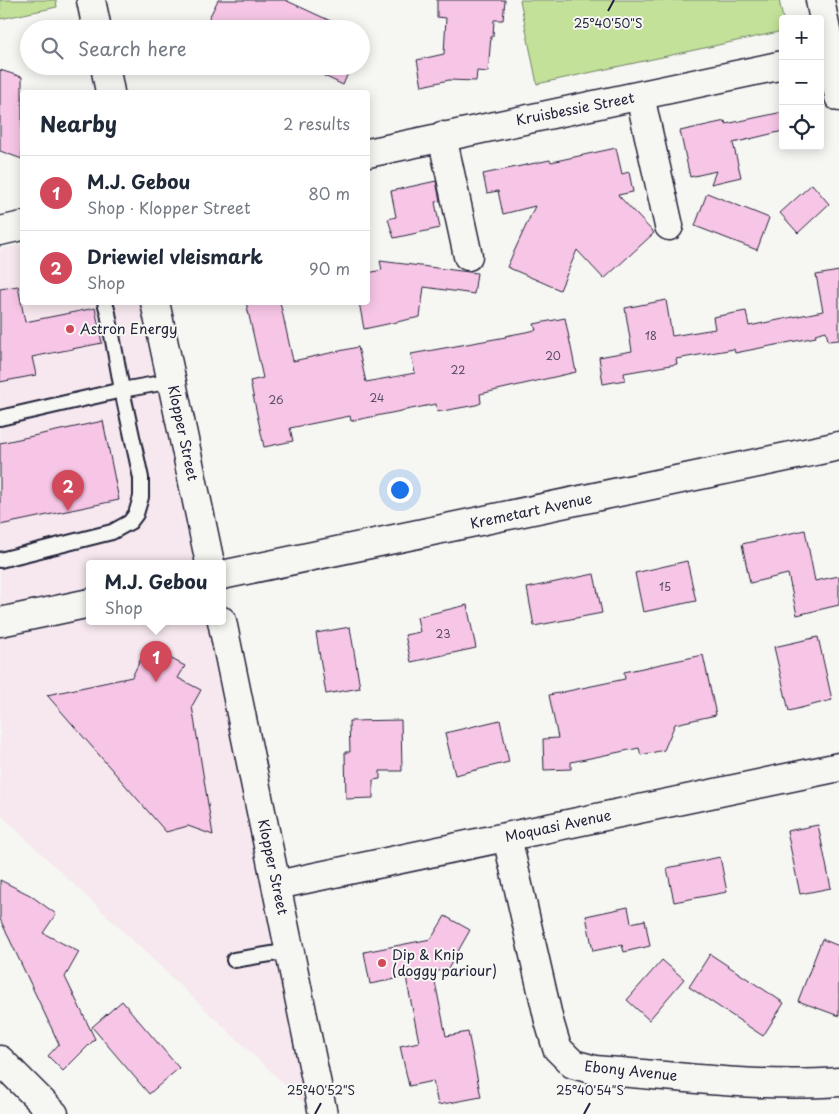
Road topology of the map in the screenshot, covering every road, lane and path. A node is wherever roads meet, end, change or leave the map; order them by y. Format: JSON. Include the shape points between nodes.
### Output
{"nodes":[{"id":1,"x":91,"y":0,"type":"edge"},
{"id":2,"x":820,"y":0,"type":"edge"},
{"id":3,"x":95,"y":20,"type":"edge"},
{"id":4,"x":830,"y":55,"type":"edge"},
{"id":5,"x":779,"y":66,"type":"edge"},
{"id":6,"x":107,"y":75,"type":"edge"},
{"id":7,"x":110,"y":90,"type":"edge"},
{"id":8,"x":640,"y":96,"type":"junction"},
{"id":9,"x":839,"y":97,"type":"edge"},
{"id":10,"x":442,"y":136,"type":"junction"},
{"id":11,"x":370,"y":153,"type":"edge"},
{"id":12,"x":20,"y":226,"type":"edge"},
{"id":13,"x":669,"y":226,"type":"dead end"},
{"id":14,"x":0,"y":231,"type":"edge"},
{"id":15,"x":468,"y":256,"type":"dead end"},
{"id":16,"x":106,"y":305,"type":"edge"},
{"id":17,"x":156,"y":305,"type":"edge"},
{"id":18,"x":172,"y":381,"type":"junction"},
{"id":19,"x":122,"y":390,"type":"junction"},
{"id":20,"x":0,"y":418,"type":"edge"},
{"id":21,"x":839,"y":446,"type":"edge"},
{"id":22,"x":0,"y":560,"type":"edge"},
{"id":23,"x":209,"y":560,"type":"edge"},
{"id":24,"x":226,"y":574,"type":"edge"},
{"id":25,"x":86,"y":604,"type":"edge"},
{"id":26,"x":0,"y":622,"type":"edge"},
{"id":27,"x":223,"y":625,"type":"edge"},
{"id":28,"x":839,"y":767,"type":"edge"},
{"id":29,"x":507,"y":837,"type":"junction"},
{"id":30,"x":277,"y":885,"type":"junction"},
{"id":31,"x":290,"y":951,"type":"junction"},
{"id":32,"x":234,"y":960,"type":"dead end"},
{"id":33,"x":0,"y":1060,"type":"edge"},
{"id":34,"x":839,"y":1082,"type":"edge"},
{"id":35,"x":54,"y":1114,"type":"edge"},
{"id":36,"x":323,"y":1114,"type":"edge"}],
"edges":[{"from":1,"to":3,"type":"street"},
{"from":2,"to":4,"type":"street"},
{"from":4,"to":9,"type":"street"},
{"from":5,"to":8,"type":"street","name":"Kruisbessie Street"},
{"from":6,"to":7,"type":"street"},
{"from":8,"to":10,"type":"street","name":"Kruisbessie Street"},
{"from":8,"to":13,"type":"street"},
{"from":10,"to":11,"type":"street","name":"Kruisbessie Street"},
{"from":10,"to":15,"type":"street"},
{"from":12,"to":14,"type":"street"},
{"from":16,"to":19,"type":"lane"},
{"from":17,"to":18,"type":"street","name":"Klopper Street"},
{"from":18,"to":19,"type":"lane"},
{"from":18,"to":23,"type":"street","name":"Klopper Street"},
{"from":19,"to":20,"type":"lane"},
{"from":19,"to":22,"type":"lane","via":[[141,478],[141,497],[136,514],[130,522],[112,532]]},
{"from":21,"to":24,"type":"street","name":"Kremetart Avenue"},
{"from":25,"to":26,"type":"street"},
{"from":27,"to":30,"type":"street","name":"Klopper Street"},
{"from":28,"to":29,"type":"street","name":"Moquasi Avenue"},
{"from":29,"to":30,"type":"street","name":"Moquasi Avenue"},
{"from":29,"to":34,"type":"street","name":"Ebony Avenue","via":[[549,1021],[557,1048],[573,1064],[595,1070],[762,1083]]},
{"from":30,"to":31,"type":"street","name":"Klopper Street"},
{"from":31,"to":32,"type":"lane"},
{"from":31,"to":36,"type":"street","name":"Klopper Street"},
{"from":33,"to":35,"type":"street"}]}
